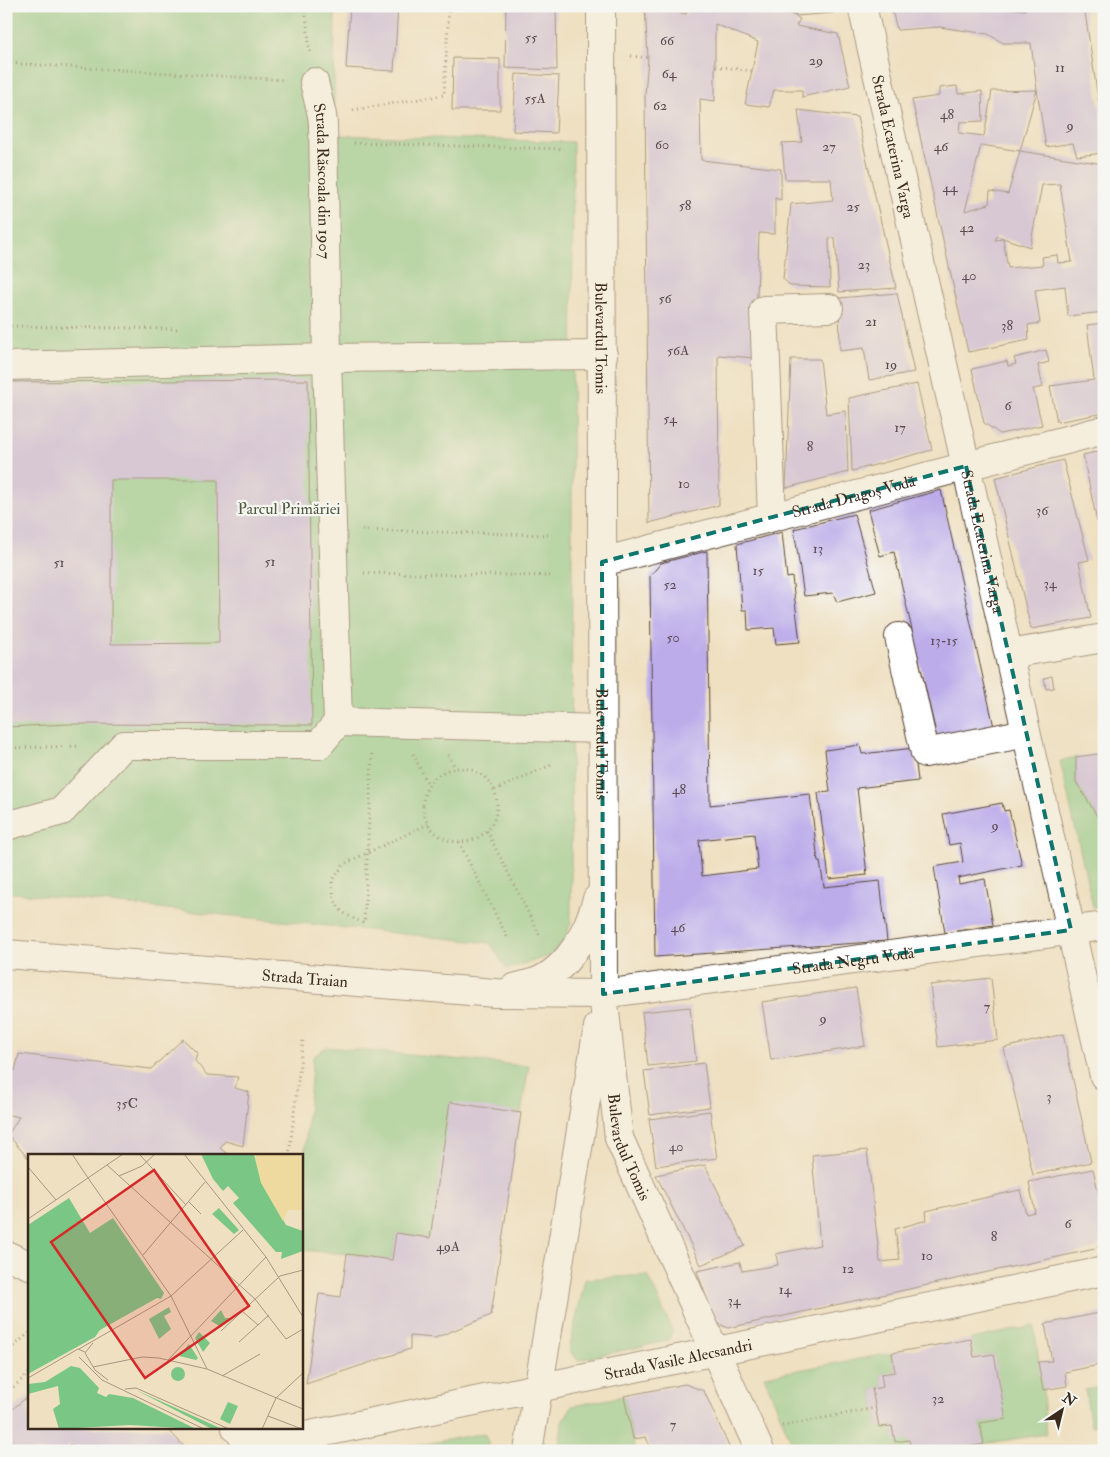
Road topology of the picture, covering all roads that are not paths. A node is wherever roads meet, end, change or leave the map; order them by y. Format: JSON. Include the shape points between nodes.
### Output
{"nodes":[{"id":1,"x":601,"y":6,"type":"edge"},
{"id":2,"x":862,"y":6,"type":"edge"},
{"id":3,"x":314,"y":82,"type":"road end"},
{"id":4,"x":829,"y":308,"type":"dead end"},
{"id":5,"x":603,"y":355,"type":"junction"},
{"id":6,"x":327,"y":358,"type":"junction"},
{"id":7,"x":6,"y":366,"type":"edge"},
{"id":8,"x":1104,"y":430,"type":"edge"},
{"id":9,"x":966,"y":466,"type":"junction"},
{"id":10,"x":772,"y":517,"type":"junction"},
{"id":11,"x":602,"y":562,"type":"junction"},
{"id":12,"x":899,"y":637,"type":"dead end"},
{"id":13,"x":1104,"y":638,"type":"edge"},
{"id":14,"x":1008,"y":654,"type":"junction"},
{"id":15,"x":338,"y":722,"type":"junction"},
{"id":16,"x":602,"y":729,"type":"junction"},
{"id":17,"x":1026,"y":733,"type":"junction"},
{"id":18,"x":6,"y":826,"type":"edge"},
{"id":19,"x":603,"y":877,"type":"junction"},
{"id":20,"x":1104,"y":926,"type":"edge"},
{"id":21,"x":1071,"y":930,"type":"junction"},
{"id":22,"x":6,"y":954,"type":"edge"},
{"id":23,"x":495,"y":993,"type":"junction"},
{"id":24,"x":603,"y":994,"type":"junction"},
{"id":25,"x":1101,"y":1047,"type":"edge"},
{"id":26,"x":1104,"y":1076,"type":"edge"},
{"id":27,"x":6,"y":1255,"type":"edge"},
{"id":28,"x":28,"y":1265,"type":"edge"},
{"id":29,"x":1104,"y":1271,"type":"edge"},
{"id":30,"x":716,"y":1351,"type":"junction"},
{"id":31,"x":539,"y":1386,"type":"junction"},
{"id":32,"x":756,"y":1441,"type":"edge"},
{"id":33,"x":248,"y":1442,"type":"edge"},
{"id":34,"x":528,"y":1451,"type":"edge"}],
"edges":[{"from":1,"to":5,"type":"street","name":"Bulevardul Tomis"},
{"from":2,"to":9,"type":"street","name":"Strada Ecaterina Varga"},
{"from":3,"to":6,"type":"street","name":"Strada Răscoala din 1907","via":[[322,115]]},
{"from":4,"to":10,"type":"street","via":[[764,310]]},
{"from":5,"to":6,"type":"street"},
{"from":5,"to":11,"type":"street","name":"Bulevardul Tomis"},
{"from":6,"to":7,"type":"street"},
{"from":6,"to":15,"type":"street","name":"Strada Răscoala din 1907"},
{"from":8,"to":9,"type":"street","name":"Strada Dragoș Vodă"},
{"from":9,"to":10,"type":"street","name":"Strada Dragoș Vodă"},
{"from":9,"to":14,"type":"street","name":"Strada Ecaterina Varga"},
{"from":10,"to":11,"type":"street","name":"Strada Dragoș Vodă"},
{"from":11,"to":16,"type":"street","name":"Bulevardul Tomis"},
{"from":12,"to":17,"type":"street","via":[[925,753]]},
{"from":13,"to":14,"type":"street"},
{"from":14,"to":17,"type":"street","name":"Strada Ecaterina Varga"},
{"from":15,"to":16,"type":"street"},
{"from":15,"to":18,"type":"street","via":[[319,745],[124,745],[62,811]]},
{"from":16,"to":19,"type":"street","name":"Bulevardul Tomis"},
{"from":17,"to":21,"type":"street","name":"Strada Ecaterina Varga"},
{"from":19,"to":23,"type":"street","via":[[592,916],[576,948],[555,970],[538,981]]},
{"from":19,"to":24,"type":"street","name":"Bulevardul Tomis"},
{"from":20,"to":21,"type":"street","name":"Strada Negru Vodă"},
{"from":21,"to":24,"type":"street","name":"Strada Negru Vodă"},
{"from":21,"to":25,"type":"street","name":"Strada Ecaterina Varga"},
{"from":22,"to":23,"type":"street","name":"Strada Traian"},
{"from":23,"to":24,"type":"street","name":"Strada Traian"},
{"from":24,"to":30,"type":"street","name":"Bulevardul Tomis","via":[[619,1138]]},
{"from":24,"to":31,"type":"street"},
{"from":25,"to":26,"type":"street","name":"Strada Ecaterina Varga"},
{"from":27,"to":28,"type":"street"},
{"from":29,"to":30,"type":"street","name":"Strada Vasile Alecsandri"},
{"from":30,"to":31,"type":"street","name":"Strada Vasile Alecsandri"},
{"from":30,"to":32,"type":"street","name":"Bulevardul Tomis"},
{"from":31,"to":33,"type":"street","name":"Strada Vasile Alecsandri"},
{"from":31,"to":34,"type":"street"}]}
